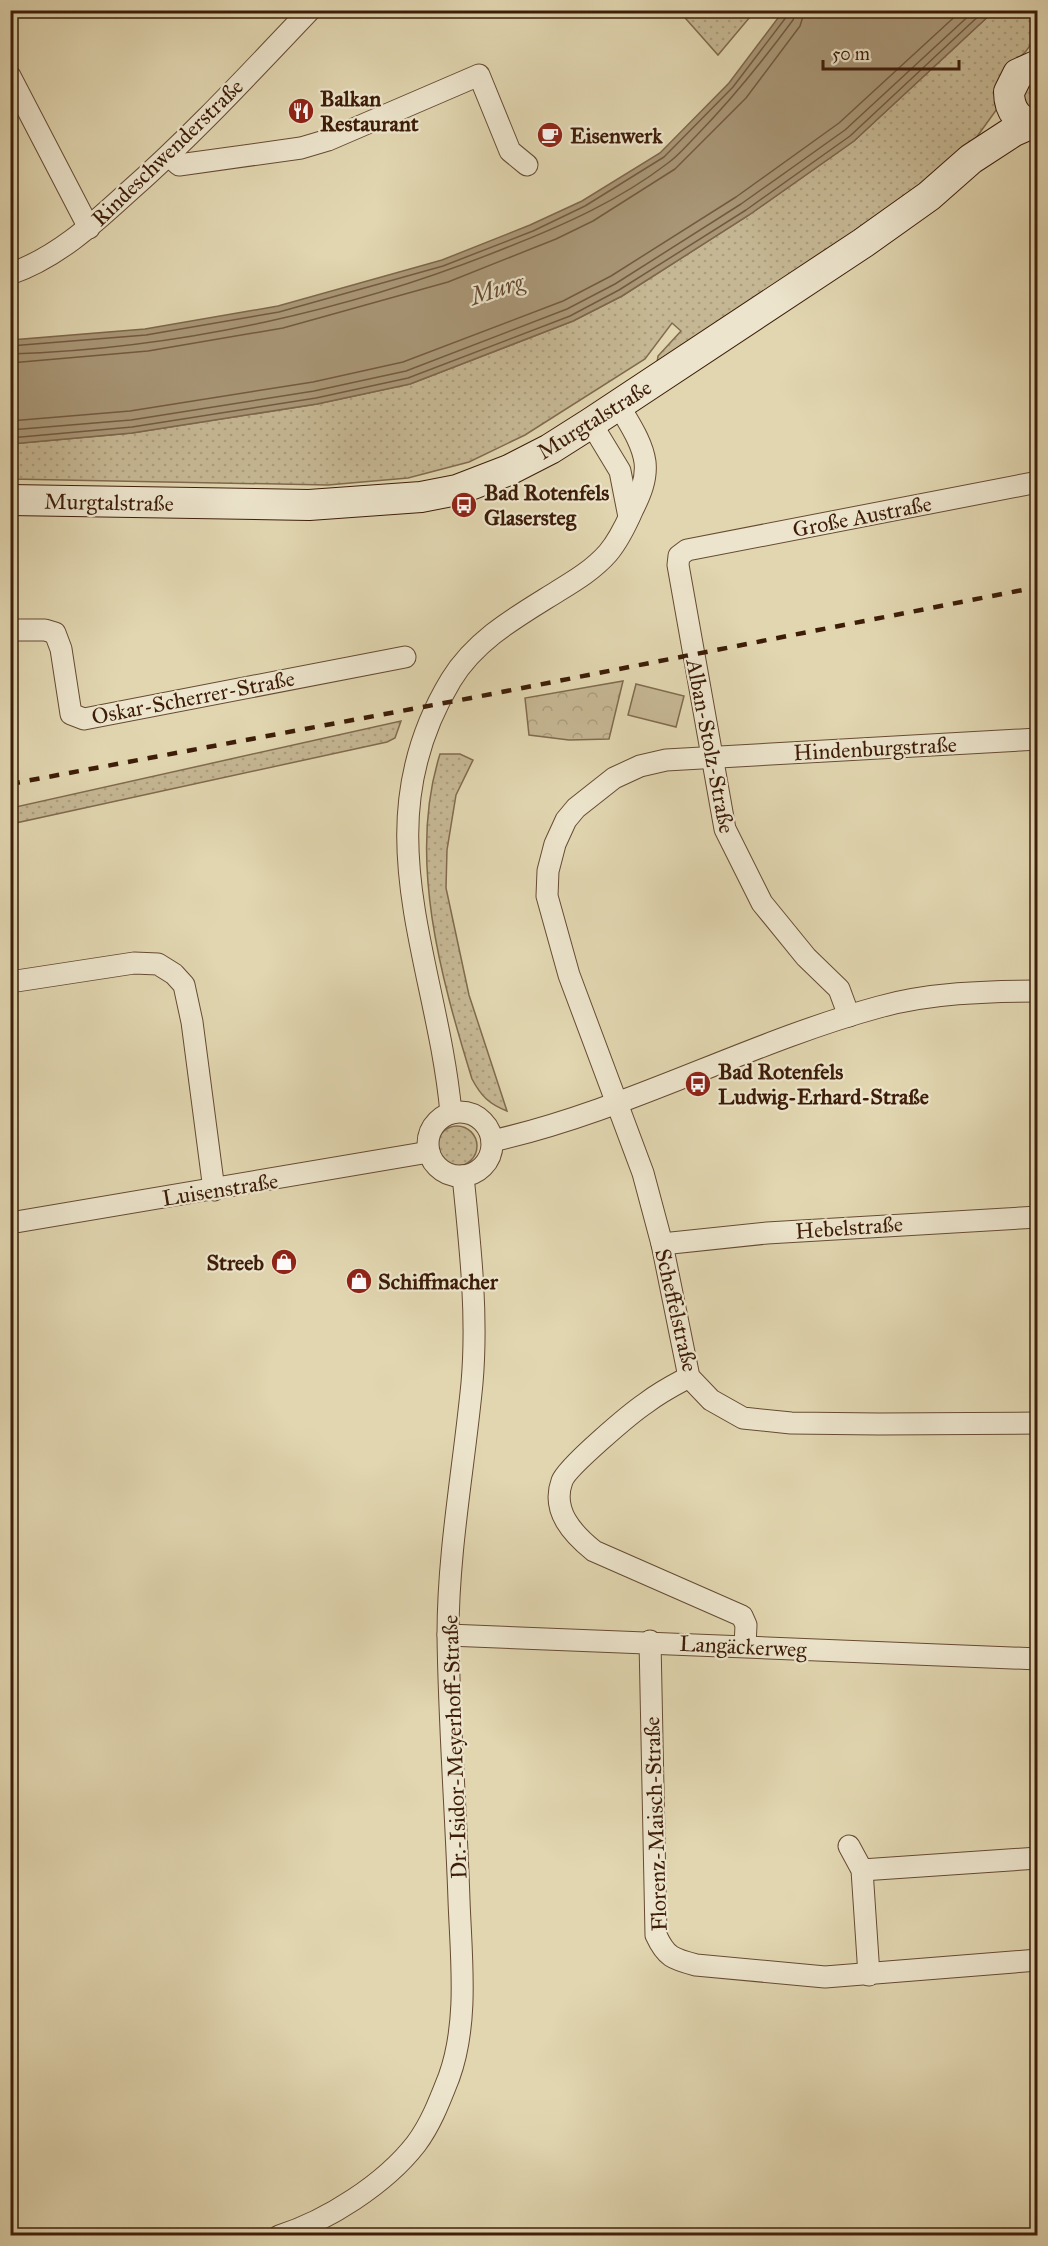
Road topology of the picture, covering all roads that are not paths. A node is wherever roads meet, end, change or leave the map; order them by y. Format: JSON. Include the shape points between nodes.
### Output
{"nodes":[{"id":1,"x":310,"y":10,"type":"edge"},
{"id":2,"x":1038,"y":65,"type":"edge"},
{"id":3,"x":10,"y":76,"type":"edge"},
{"id":4,"x":1026,"y":119,"type":"edge"},
{"id":5,"x":169,"y":156,"type":"junction"},
{"id":6,"x":527,"y":165,"type":"dead end"},
{"id":7,"x":89,"y":228,"type":"junction"},
{"id":8,"x":10,"y":274,"type":"edge"},
{"id":9,"x":618,"y":404,"type":"junction"},
{"id":10,"x":591,"y":423,"type":"junction"},
{"id":11,"x":1038,"y":482,"type":"edge"},
{"id":12,"x":10,"y":500,"type":"edge"},
{"id":13,"x":629,"y":517,"type":"junction"},
{"id":14,"x":687,"y":550,"type":"joint"},
{"id":15,"x":10,"y":630,"type":"edge"},
{"id":16,"x":405,"y":657,"type":"dead end"},
{"id":17,"x":1038,"y":739,"type":"edge"},
{"id":18,"x":712,"y":758,"type":"junction"},
{"id":19,"x":10,"y":982,"type":"edge"},
{"id":20,"x":1038,"y":990,"type":"edge"},
{"id":21,"x":849,"y":1016,"type":"junction"},
{"id":22,"x":619,"y":1104,"type":"junction"},
{"id":23,"x":451,"y":1113,"type":"junction"},
{"id":24,"x":492,"y":1141,"type":"junction"},
{"id":25,"x":429,"y":1152,"type":"junction"},
{"id":26,"x":463,"y":1176,"type":"junction"},
{"id":27,"x":214,"y":1190,"type":"junction"},
{"id":28,"x":1038,"y":1217,"type":"edge"},
{"id":29,"x":10,"y":1223,"type":"edge"},
{"id":30,"x":662,"y":1245,"type":"junction"},
{"id":31,"x":689,"y":1377,"type":"junction"},
{"id":32,"x":1038,"y":1422,"type":"edge"},
{"id":33,"x":448,"y":1635,"type":"junction"},
{"id":34,"x":650,"y":1641,"type":"junction"},
{"id":35,"x":744,"y":1646,"type":"junction"},
{"id":36,"x":1038,"y":1659,"type":"edge"},
{"id":37,"x":849,"y":1846,"type":"dead end"},
{"id":38,"x":1038,"y":1858,"type":"edge"},
{"id":39,"x":862,"y":1870,"type":"junction"},
{"id":40,"x":1038,"y":1960,"type":"edge"},
{"id":41,"x":869,"y":1975,"type":"junction"},
{"id":42,"x":279,"y":2235,"type":"edge"}],
"edges":[{"from":1,"to":5,"type":"street","name":"Rindeschwenderstraße"},
{"from":2,"to":4,"type":"street","name":"Murgtalstraße","via":[[1023,69],[1013,79],[1009,92]]},
{"from":3,"to":7,"type":"street"},
{"from":4,"to":9,"type":"street","name":"Murgtalstraße","via":[[862,243]]},
{"from":5,"to":6,"type":"street","via":[[179,165],[301,148],[479,75],[510,151]]},
{"from":5,"to":7,"type":"street","name":"Rindeschwenderstraße"},
{"from":7,"to":8,"type":"street","name":"Rindeschwenderstraße","via":[[42,261]]},
{"from":9,"to":10,"type":"street","name":"Murgtalstraße"},
{"from":9,"to":13,"type":"street","via":[[645,462],[645,478]]},
{"from":10,"to":12,"type":"street","name":"Murgtalstraße","via":[[508,470],[457,490],[421,497],[309,505]]},
{"from":10,"to":13,"type":"street","via":[[620,471]]},
{"from":11,"to":14,"type":"street","name":"Große Austraße"},
{"from":13,"to":23,"type":"street","via":[[608,553],[587,573],[507,622],[471,654],[452,677],[431,714],[416,762],[407,828],[408,873],[447,1072]]},
{"from":14,"to":18,"type":"street","name":"Alban-Stolz-Straße","via":[[679,556],[678,565]]},
{"from":15,"to":16,"type":"street","name":"Oskar-Scherrer-Straße","via":[[55,633],[71,714],[84,719]]},
{"from":17,"to":18,"type":"street","name":"Hindenburgstraße"},
{"from":18,"to":21,"type":"street","name":"Alban-Stolz-Straße","via":[[725,830],[744,872],[762,903],[806,957],[839,988]]},
{"from":18,"to":22,"type":"street","name":"Hindenburgstraße","via":[[653,762],[607,783],[566,820],[551,857],[547,896],[555,933]]},
{"from":19,"to":27,"type":"street","via":[[134,963],[158,964],[184,985]]},
{"from":20,"to":21,"type":"street","via":[[976,992],[881,1006]]},
{"from":21,"to":22,"type":"street","via":[[766,1044]]},
{"from":22,"to":24,"type":"street"},
{"from":22,"to":30,"type":"street","name":"Scheffelstraße"},
{"from":23,"to":24,"type":"street","via":[[470,1113],[478,1118]]},
{"from":23,"to":25,"type":"street","via":[[432,1128]]},
{"from":24,"to":26,"type":"street","via":[[485,1165]]},
{"from":25,"to":26,"type":"street","via":[[441,1170]]},
{"from":25,"to":27,"type":"street","name":"Luisenstraße"},
{"from":26,"to":33,"type":"street","name":"Dr.-Isidor-Meyerhoff-Straße","via":[[472,1260],[474,1331],[472,1382],[451,1557]]},
{"from":27,"to":29,"type":"street","name":"Luisenstraße"},
{"from":28,"to":30,"type":"street","name":"Hebelstraße","via":[[778,1232]]},
{"from":30,"to":31,"type":"street","name":"Scheffelstraße"},
{"from":31,"to":32,"type":"street","name":"Scheffelstraße","via":[[711,1400],[743,1418],[857,1424]]},
{"from":31,"to":35,"type":"street","via":[[644,1404],[578,1462],[563,1479],[559,1503],[566,1522],[594,1551],[742,1616],[746,1625]]},
{"from":33,"to":34,"type":"street","name":"Langäckerweg"},
{"from":33,"to":42,"type":"street","name":"Dr.-Isidor-Meyerhoff-Straße","via":[[462,1972],[459,2033],[450,2073],[431,2119],[405,2157],[336,2210]]},
{"from":34,"to":35,"type":"street","name":"Langäckerweg"},
{"from":34,"to":41,"type":"street","name":"Florenz-Maisch-Straße","via":[[656,1935],[663,1951],[676,1960],[696,1965],[825,1977]]},
{"from":35,"to":36,"type":"street","name":"Langäckerweg"},
{"from":37,"to":39,"type":"street"},
{"from":38,"to":39,"type":"street"},
{"from":39,"to":41,"type":"street"},
{"from":40,"to":41,"type":"street","name":"Florenz-Maisch-Straße"}]}
